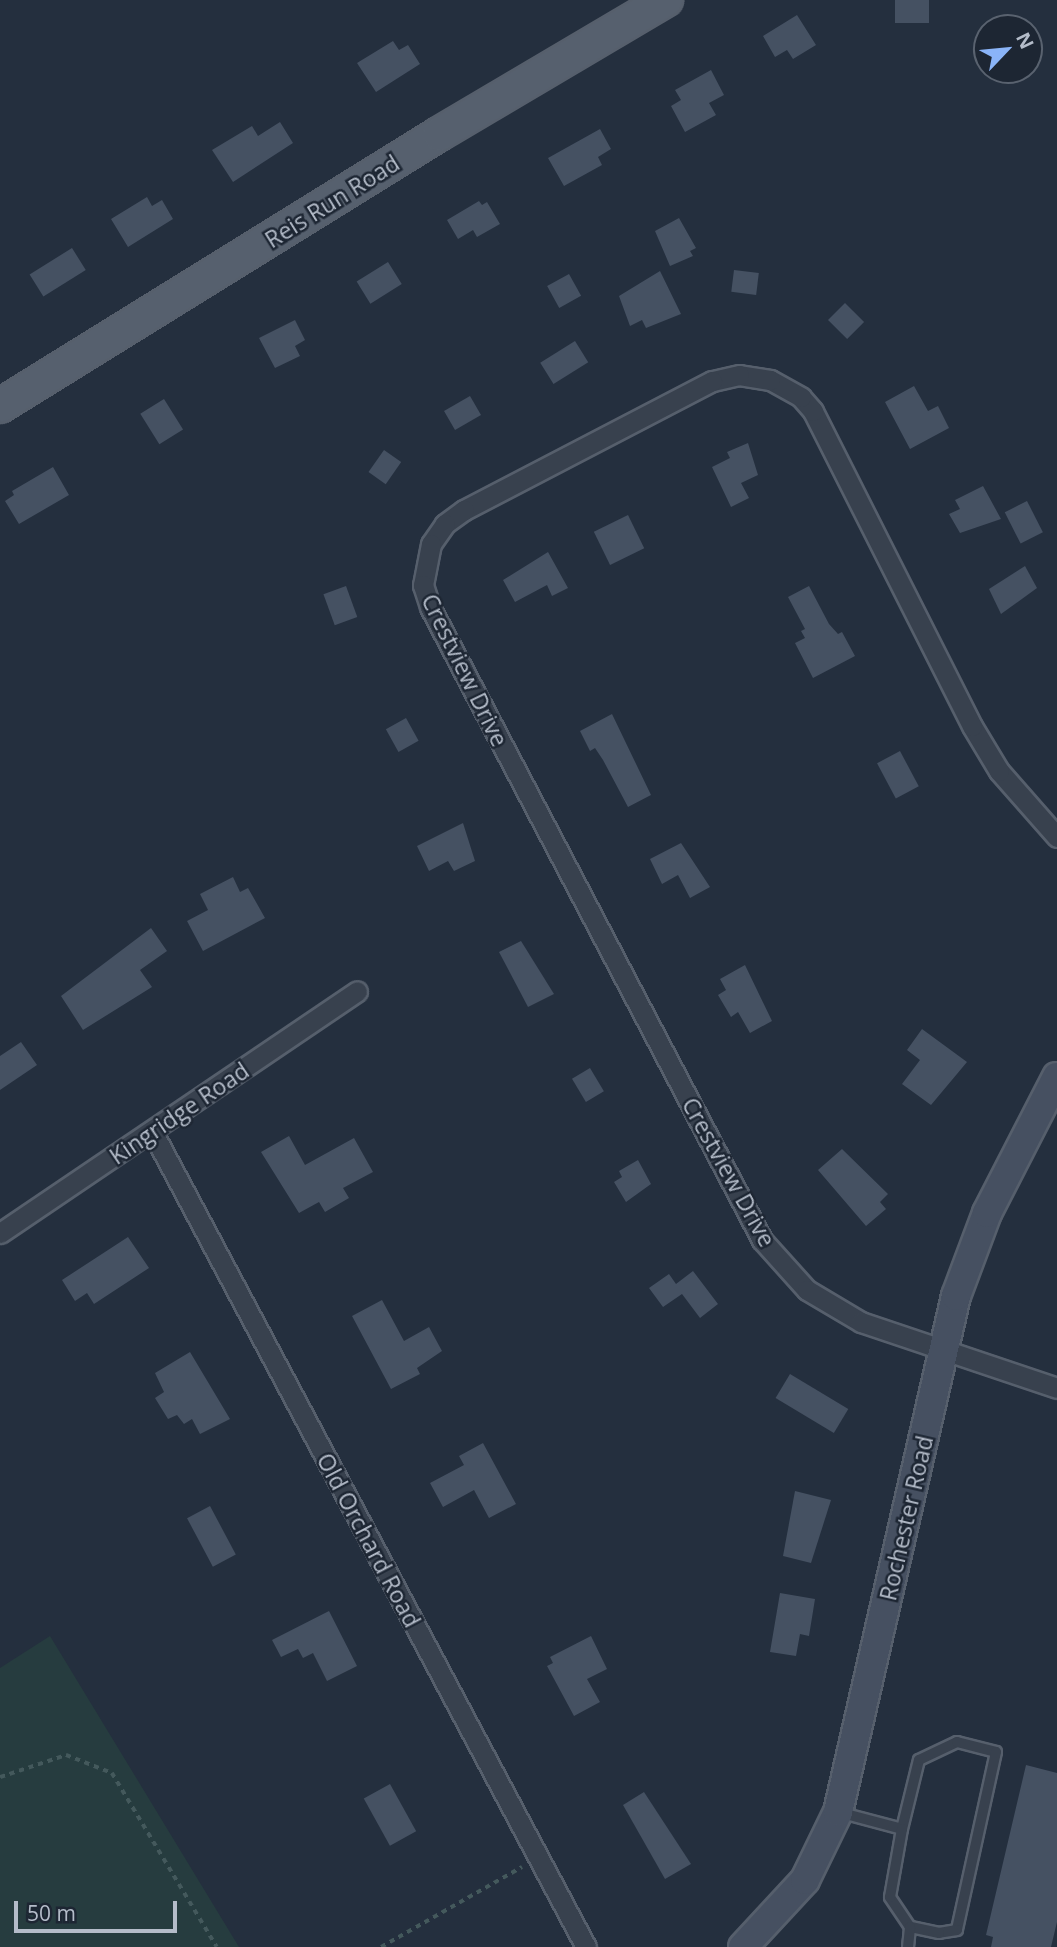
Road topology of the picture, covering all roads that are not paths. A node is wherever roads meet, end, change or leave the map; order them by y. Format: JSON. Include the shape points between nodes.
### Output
{"nodes":[{"id":1,"x":666,"y":0,"type":"edge"},
{"id":2,"x":0,"y":406,"type":"edge"},
{"id":3,"x":1057,"y":837,"type":"edge"},
{"id":4,"x":357,"y":991,"type":"dead end"},
{"id":5,"x":1057,"y":1077,"type":"edge"},
{"id":6,"x":153,"y":1133,"type":"junction"},
{"id":7,"x":0,"y":1233,"type":"edge"},
{"id":8,"x":945,"y":1349,"type":"junction"},
{"id":9,"x":1057,"y":1388,"type":"edge"},
{"id":10,"x":838,"y":1812,"type":"junction"},
{"id":11,"x":902,"y":1829,"type":"junction"},
{"id":12,"x":911,"y":1927,"type":"junction"},
{"id":13,"x":586,"y":1947,"type":"edge"},
{"id":14,"x":743,"y":1947,"type":"edge"},
{"id":15,"x":908,"y":1947,"type":"edge"}],
"edges":[{"from":1,"to":2,"type":"main road","name":"Reis Run Road","via":[[439,134]]},
{"from":3,"to":8,"type":"street","name":"Crestview Drive","via":[[999,771],[978,737],[813,411],[801,397],[770,380],[739,375],[712,381],[464,510],[445,524],[431,544],[424,585],[430,607],[762,1240],[807,1290],[833,1307],[889,1334]]},
{"from":4,"to":6,"type":"street","name":"Kingridge Road"},
{"from":5,"to":8,"type":"street","name":"Rochester Road","via":[[987,1213],[956,1296]]},
{"from":6,"to":7,"type":"street","name":"Kingridge Road"},
{"from":6,"to":13,"type":"street","name":"Old Orchard Road"},
{"from":8,"to":9,"type":"street","name":"Crestview Drive"},
{"from":8,"to":10,"type":"street","name":"Rochester Road"},
{"from":10,"to":11,"type":"lane"},
{"from":10,"to":14,"type":"street","name":"Rochester Road","via":[[805,1880]]},
{"from":11,"to":12,"type":"lane","via":[[890,1897]]},
{"from":11,"to":12,"type":"lane","via":[[919,1760],[957,1742],[996,1752],[957,1930],[940,1933]]},
{"from":12,"to":15,"type":"lane"}]}
